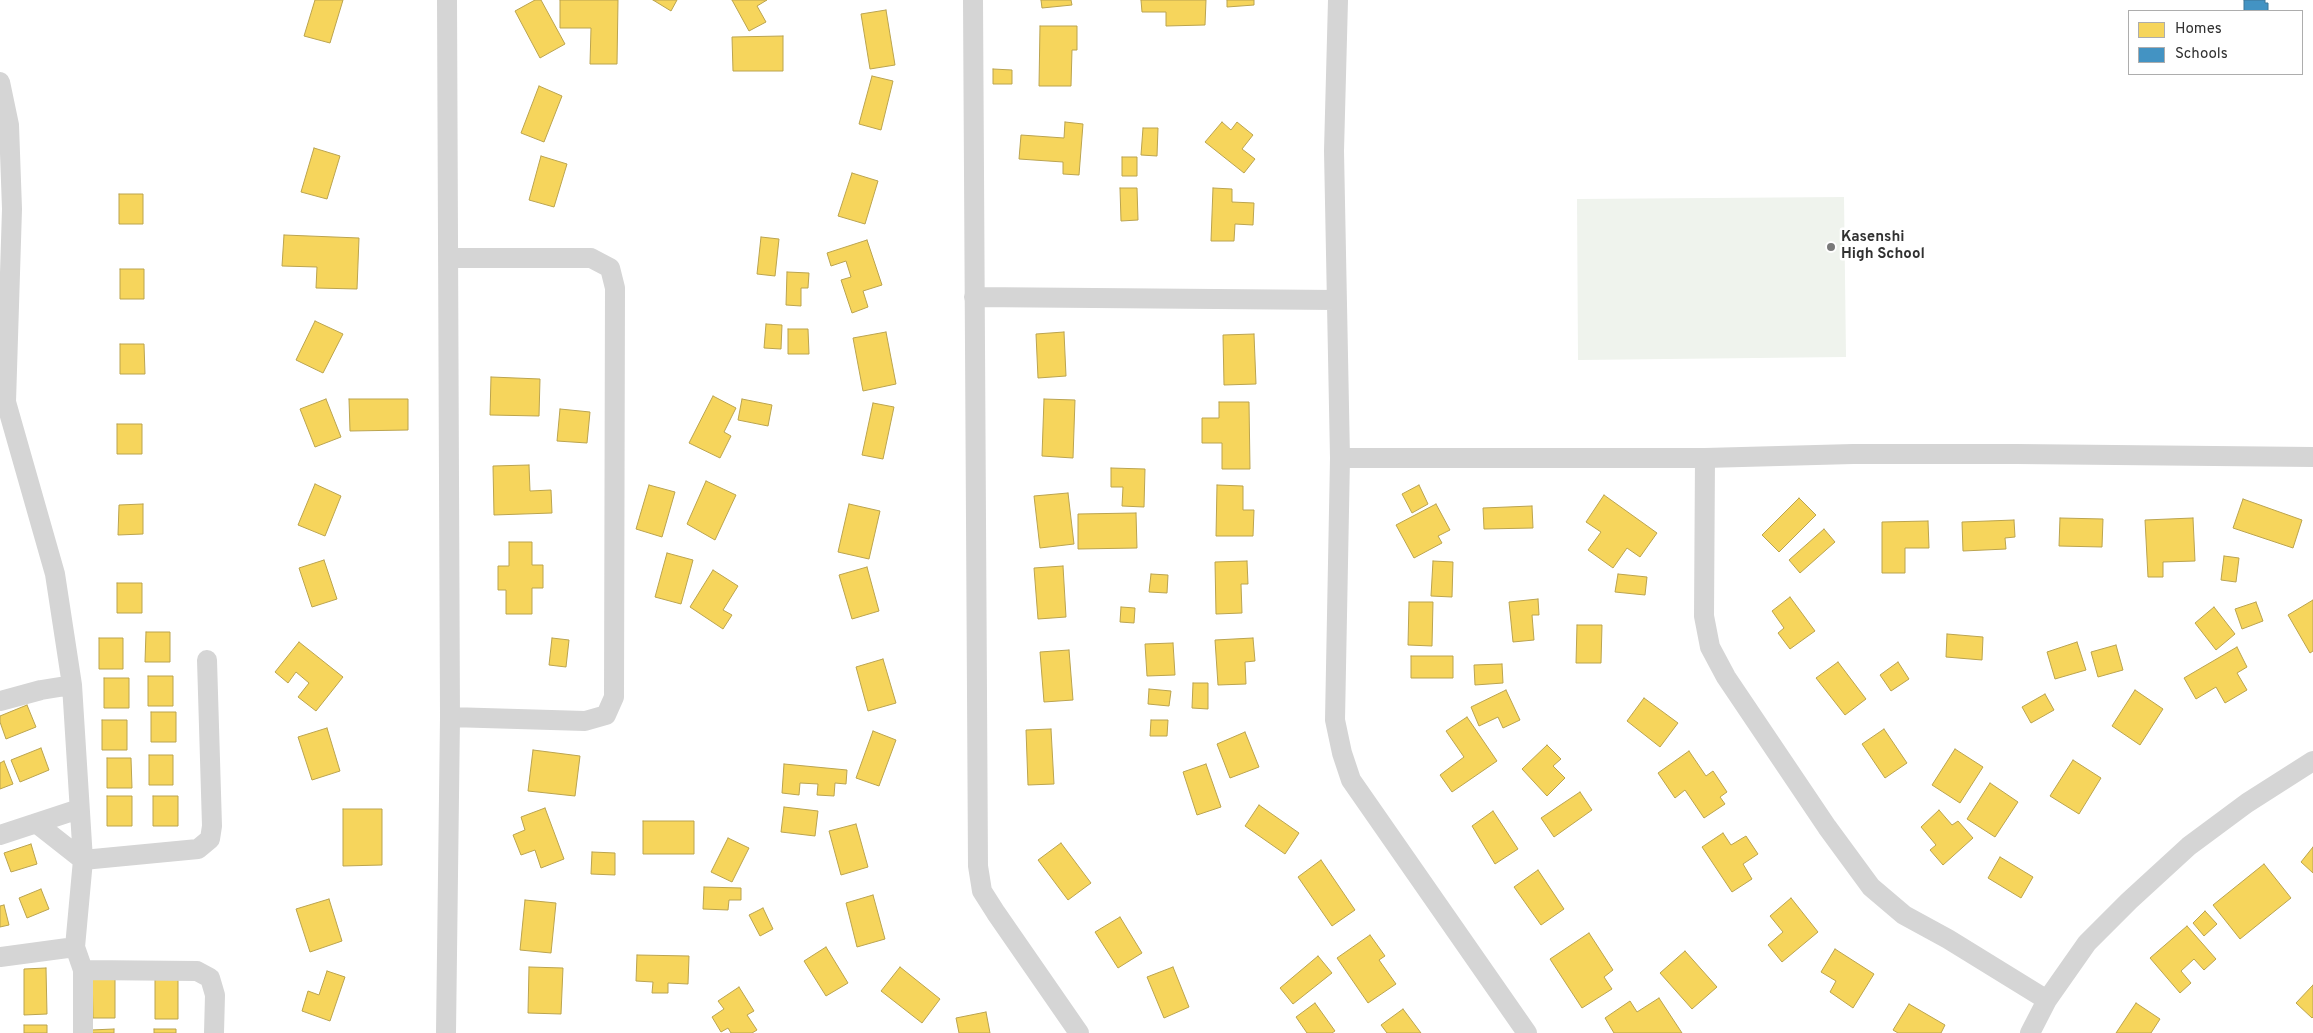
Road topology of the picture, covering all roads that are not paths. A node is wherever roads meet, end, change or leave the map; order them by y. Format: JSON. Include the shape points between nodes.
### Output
{"nodes":[{"id":1,"x":447,"y":0,"type":"edge"},
{"id":2,"x":973,"y":0,"type":"edge"},
{"id":3,"x":1338,"y":0,"type":"edge"},
{"id":4,"x":0,"y":82,"type":"edge"},
{"id":5,"x":6,"y":211,"type":"edge"},
{"id":6,"x":449,"y":258,"type":"junction"},
{"id":7,"x":974,"y":297,"type":"junction"},
{"id":8,"x":1336,"y":300,"type":"junction"},
{"id":9,"x":3,"y":403,"type":"edge"},
{"id":10,"x":2313,"y":456,"type":"edge"},
{"id":11,"x":1340,"y":458,"type":"junction"},
{"id":12,"x":1705,"y":458,"type":"junction"},
{"id":13,"x":207,"y":660,"type":"dead end"},
{"id":14,"x":72,"y":685,"type":"junction"},
{"id":15,"x":0,"y":700,"type":"edge"},
{"id":16,"x":450,"y":717,"type":"junction"},
{"id":17,"x":2313,"y":761,"type":"edge"},
{"id":18,"x":79,"y":809,"type":"junction"},
{"id":19,"x":36,"y":823,"type":"junction"},
{"id":20,"x":0,"y":834,"type":"edge"},
{"id":21,"x":84,"y":860,"type":"junction"},
{"id":22,"x":75,"y":947,"type":"junction"},
{"id":23,"x":0,"y":957,"type":"edge"},
{"id":24,"x":83,"y":970,"type":"junction"},
{"id":25,"x":2047,"y":1000,"type":"junction"},
{"id":26,"x":83,"y":1033,"type":"edge"},
{"id":27,"x":214,"y":1033,"type":"edge"},
{"id":28,"x":446,"y":1033,"type":"edge"},
{"id":29,"x":1078,"y":1033,"type":"edge"},
{"id":30,"x":1527,"y":1033,"type":"edge"},
{"id":31,"x":2030,"y":1033,"type":"edge"}],
"edges":[{"from":1,"to":6,"type":"street"},
{"from":2,"to":7,"type":"street"},
{"from":3,"to":8,"type":"street","via":[[1334,152]]},
{"from":4,"to":5,"type":"street","via":[[10,144]]},
{"from":5,"to":9,"type":"street"},
{"from":6,"to":16,"type":"street"},
{"from":6,"to":16,"type":"street","via":[[591,258],[610,268],[615,288],[614,697],[606,715],[585,721]]},
{"from":7,"to":8,"type":"street"},
{"from":7,"to":29,"type":"street","via":[[978,866],[982,890]]},
{"from":8,"to":11,"type":"street"},
{"from":9,"to":14,"type":"street","via":[[55,574]]},
{"from":10,"to":12,"type":"street","via":[[1882,454]]},
{"from":11,"to":12,"type":"street"},
{"from":11,"to":30,"type":"street","via":[[1335,720],[1342,753],[1351,780]]},
{"from":12,"to":25,"type":"street","via":[[1704,616],[1710,647],[1726,677],[1871,888],[1904,915]]},
{"from":13,"to":21,"type":"street","via":[[210,838],[198,849]]},
{"from":14,"to":15,"type":"street"},
{"from":14,"to":18,"type":"street"},
{"from":16,"to":28,"type":"street"},
{"from":17,"to":25,"type":"street","via":[[2247,803],[2189,846],[2087,944]]},
{"from":18,"to":19,"type":"street"},
{"from":18,"to":21,"type":"street"},
{"from":19,"to":20,"type":"street"},
{"from":19,"to":21,"type":"street"},
{"from":21,"to":22,"type":"street"},
{"from":22,"to":23,"type":"street"},
{"from":22,"to":24,"type":"street"},
{"from":24,"to":26,"type":"street"},
{"from":24,"to":27,"type":"street","via":[[197,971],[210,978],[215,995]]},
{"from":25,"to":31,"type":"street"}]}
